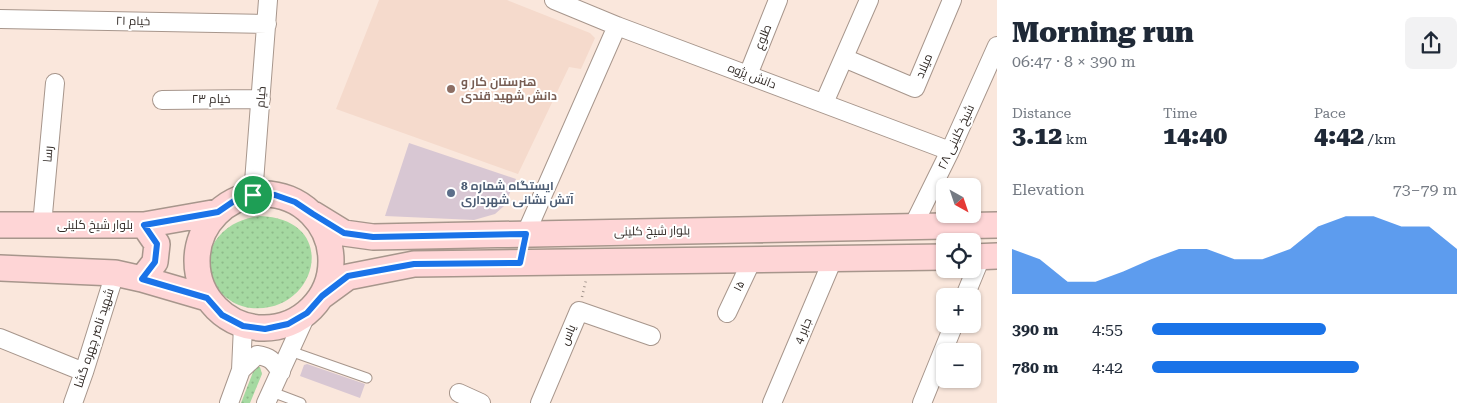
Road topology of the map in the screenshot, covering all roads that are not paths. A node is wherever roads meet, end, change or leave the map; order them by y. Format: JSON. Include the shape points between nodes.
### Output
{"nodes":[{"id":1,"x":268,"y":0,"type":"edge"},
{"id":2,"x":554,"y":0,"type":"edge"},
{"id":3,"x":778,"y":0,"type":"edge"},
{"id":4,"x":869,"y":0,"type":"edge"},
{"id":5,"x":952,"y":0,"type":"edge"},
{"id":6,"x":0,"y":19,"type":"edge"},
{"id":7,"x":266,"y":24,"type":"junction"},
{"id":8,"x":617,"y":26,"type":"junction"},
{"id":9,"x":996,"y":53,"type":"edge"},
{"id":10,"x":844,"y":58,"type":"junction"},
{"id":11,"x":748,"y":75,"type":"junction"},
{"id":12,"x":55,"y":83,"type":"dead end"},
{"id":13,"x":261,"y":99,"type":"junction"},
{"id":14,"x":162,"y":100,"type":"dead end"},
{"id":15,"x":824,"y":103,"type":"junction"},
{"id":16,"x":950,"y":151,"type":"junction"},
{"id":17,"x":253,"y":195,"type":"junction"},
{"id":18,"x":218,"y":212,"type":"junction"},
{"id":19,"x":313,"y":214,"type":"junction"},
{"id":20,"x":0,"y":225,"type":"edge"},
{"id":21,"x":42,"y":225,"type":"junction"},
{"id":22,"x":144,"y":225,"type":"junction"},
{"id":23,"x":997,"y":225,"type":"edge"},
{"id":24,"x":913,"y":226,"type":"junction"},
{"id":25,"x":526,"y":234,"type":"junction"},
{"id":26,"x":984,"y":256,"type":"edge"},
{"id":27,"x":936,"y":257,"type":"edge"},
{"id":28,"x":833,"y":259,"type":"junction"},
{"id":29,"x":752,"y":260,"type":"junction"},
{"id":30,"x":520,"y":263,"type":"junction"},
{"id":31,"x":0,"y":268,"type":"edge"},
{"id":32,"x":116,"y":274,"type":"junction"},
{"id":33,"x":142,"y":279,"type":"junction"},
{"id":34,"x":969,"y":288,"type":"edge"},
{"id":35,"x":207,"y":298,"type":"junction"},
{"id":36,"x":314,"y":304,"type":"junction"},
{"id":37,"x":727,"y":313,"type":"dead end"},
{"id":38,"x":243,"y":326,"type":"junction"},
{"id":39,"x":950,"y":333,"type":"edge"},
{"id":40,"x":651,"y":336,"type":"dead end"},
{"id":41,"x":0,"y":338,"type":"edge"},
{"id":42,"x":290,"y":351,"type":"junction"},
{"id":43,"x":241,"y":370,"type":"junction"},
{"id":44,"x":84,"y":372,"type":"junction"},
{"id":45,"x":281,"y":372,"type":"junction"},
{"id":46,"x":367,"y":378,"type":"dead end"},
{"id":47,"x":459,"y":393,"type":"dead end"},
{"id":48,"x":269,"y":398,"type":"edge"},
{"id":49,"x":73,"y":403,"type":"edge"},
{"id":50,"x":230,"y":403,"type":"edge"},
{"id":51,"x":301,"y":403,"type":"edge"},
{"id":52,"x":481,"y":403,"type":"edge"},
{"id":53,"x":540,"y":403,"type":"edge"},
{"id":54,"x":772,"y":403,"type":"edge"},
{"id":55,"x":922,"y":403,"type":"edge"}],
"edges":[{"from":1,"to":7,"type":"street","name":"خیام"},
{"from":2,"to":8,"type":"street","name":"دانش پژوه"},
{"from":3,"to":11,"type":"street","name":"طلوع"},
{"from":4,"to":10,"type":"street"},
{"from":5,"to":10,"type":"street","name":"میلاد","via":[[915,88]]},
{"from":6,"to":7,"type":"street","name":"خیام ۲۱"},
{"from":7,"to":13,"type":"street","name":"خیام"},
{"from":8,"to":11,"type":"street","name":"دانش پژوه"},
{"from":8,"to":25,"type":"street"},
{"from":9,"to":16,"type":"street","name":"شیخ کلینی ۲۸"},
{"from":10,"to":15,"type":"street"},
{"from":11,"to":15,"type":"street","name":"دانش پژوه"},
{"from":12,"to":21,"type":"street","name":"رسا"},
{"from":13,"to":14,"type":"street","name":"خیام ۲۳"},
{"from":13,"to":17,"type":"street","name":"خیام"},
{"from":15,"to":16,"type":"street","name":"دانش پژوه"},
{"from":16,"to":24,"type":"street","name":"شیخ کلینی ۲۸"},
{"from":17,"to":18,"type":"main road","via":[[234,201]]},
{"from":17,"to":19,"type":"main road","via":[[275,195],[295,202]]},
{"from":18,"to":22,"type":"main road","name":"بلوار شیخ کلینی"},
{"from":18,"to":35,"type":"main road","via":[[206,227],[197,250],[197,275]]},
{"from":19,"to":25,"type":"main road","name":"بلوار شیخ کلینی","via":[[344,233],[373,237]]},
{"from":19,"to":36,"type":"main road","via":[[325,232],[331,254],[330,275]]},
{"from":20,"to":21,"type":"main road","name":"بلوار شیخ کلینی"},
{"from":21,"to":22,"type":"main road","name":"بلوار شیخ کلینی"},
{"from":22,"to":33,"type":"main road","via":[[157,244],[155,262]]},
{"from":23,"to":24,"type":"main road","name":"بلوار شیخ کلینی"},
{"from":24,"to":25,"type":"main road","name":"بلوار شیخ کلینی"},
{"from":25,"to":30,"type":"main road"},
{"from":26,"to":34,"type":"street"},
{"from":27,"to":28,"type":"main road"},
{"from":28,"to":29,"type":"main road"},
{"from":28,"to":54,"type":"street","name":"جابر 4"},
{"from":29,"to":30,"type":"main road"},
{"from":29,"to":37,"type":"street","name":"۱۵"},
{"from":30,"to":36,"type":"main road","via":[[414,264],[348,276]]},
{"from":31,"to":32,"type":"main road"},
{"from":32,"to":33,"type":"main road"},
{"from":32,"to":44,"type":"street","name":"شهید ناصر چهره گشا"},
{"from":33,"to":35,"type":"main road"},
{"from":35,"to":38,"type":"main road","via":[[222,315]]},
{"from":36,"to":38,"type":"main road","via":[[288,324],[265,329]]},
{"from":36,"to":42,"type":"street"},
{"from":38,"to":43,"type":"street"},
{"from":39,"to":55,"type":"street"},
{"from":40,"to":53,"type":"street","name":"یاس","via":[[579,311]]},
{"from":41,"to":44,"type":"street"},
{"from":42,"to":45,"type":"street"},
{"from":42,"to":46,"type":"lane"},
{"from":43,"to":45,"type":"street","via":[[257,355],[268,356]]},
{"from":43,"to":50,"type":"street"},
{"from":44,"to":49,"type":"street","name":"شهید ناصر چهره گشا"},
{"from":45,"to":48,"type":"street"},
{"from":47,"to":52,"type":"street"},
{"from":48,"to":51,"type":"lane"}]}
